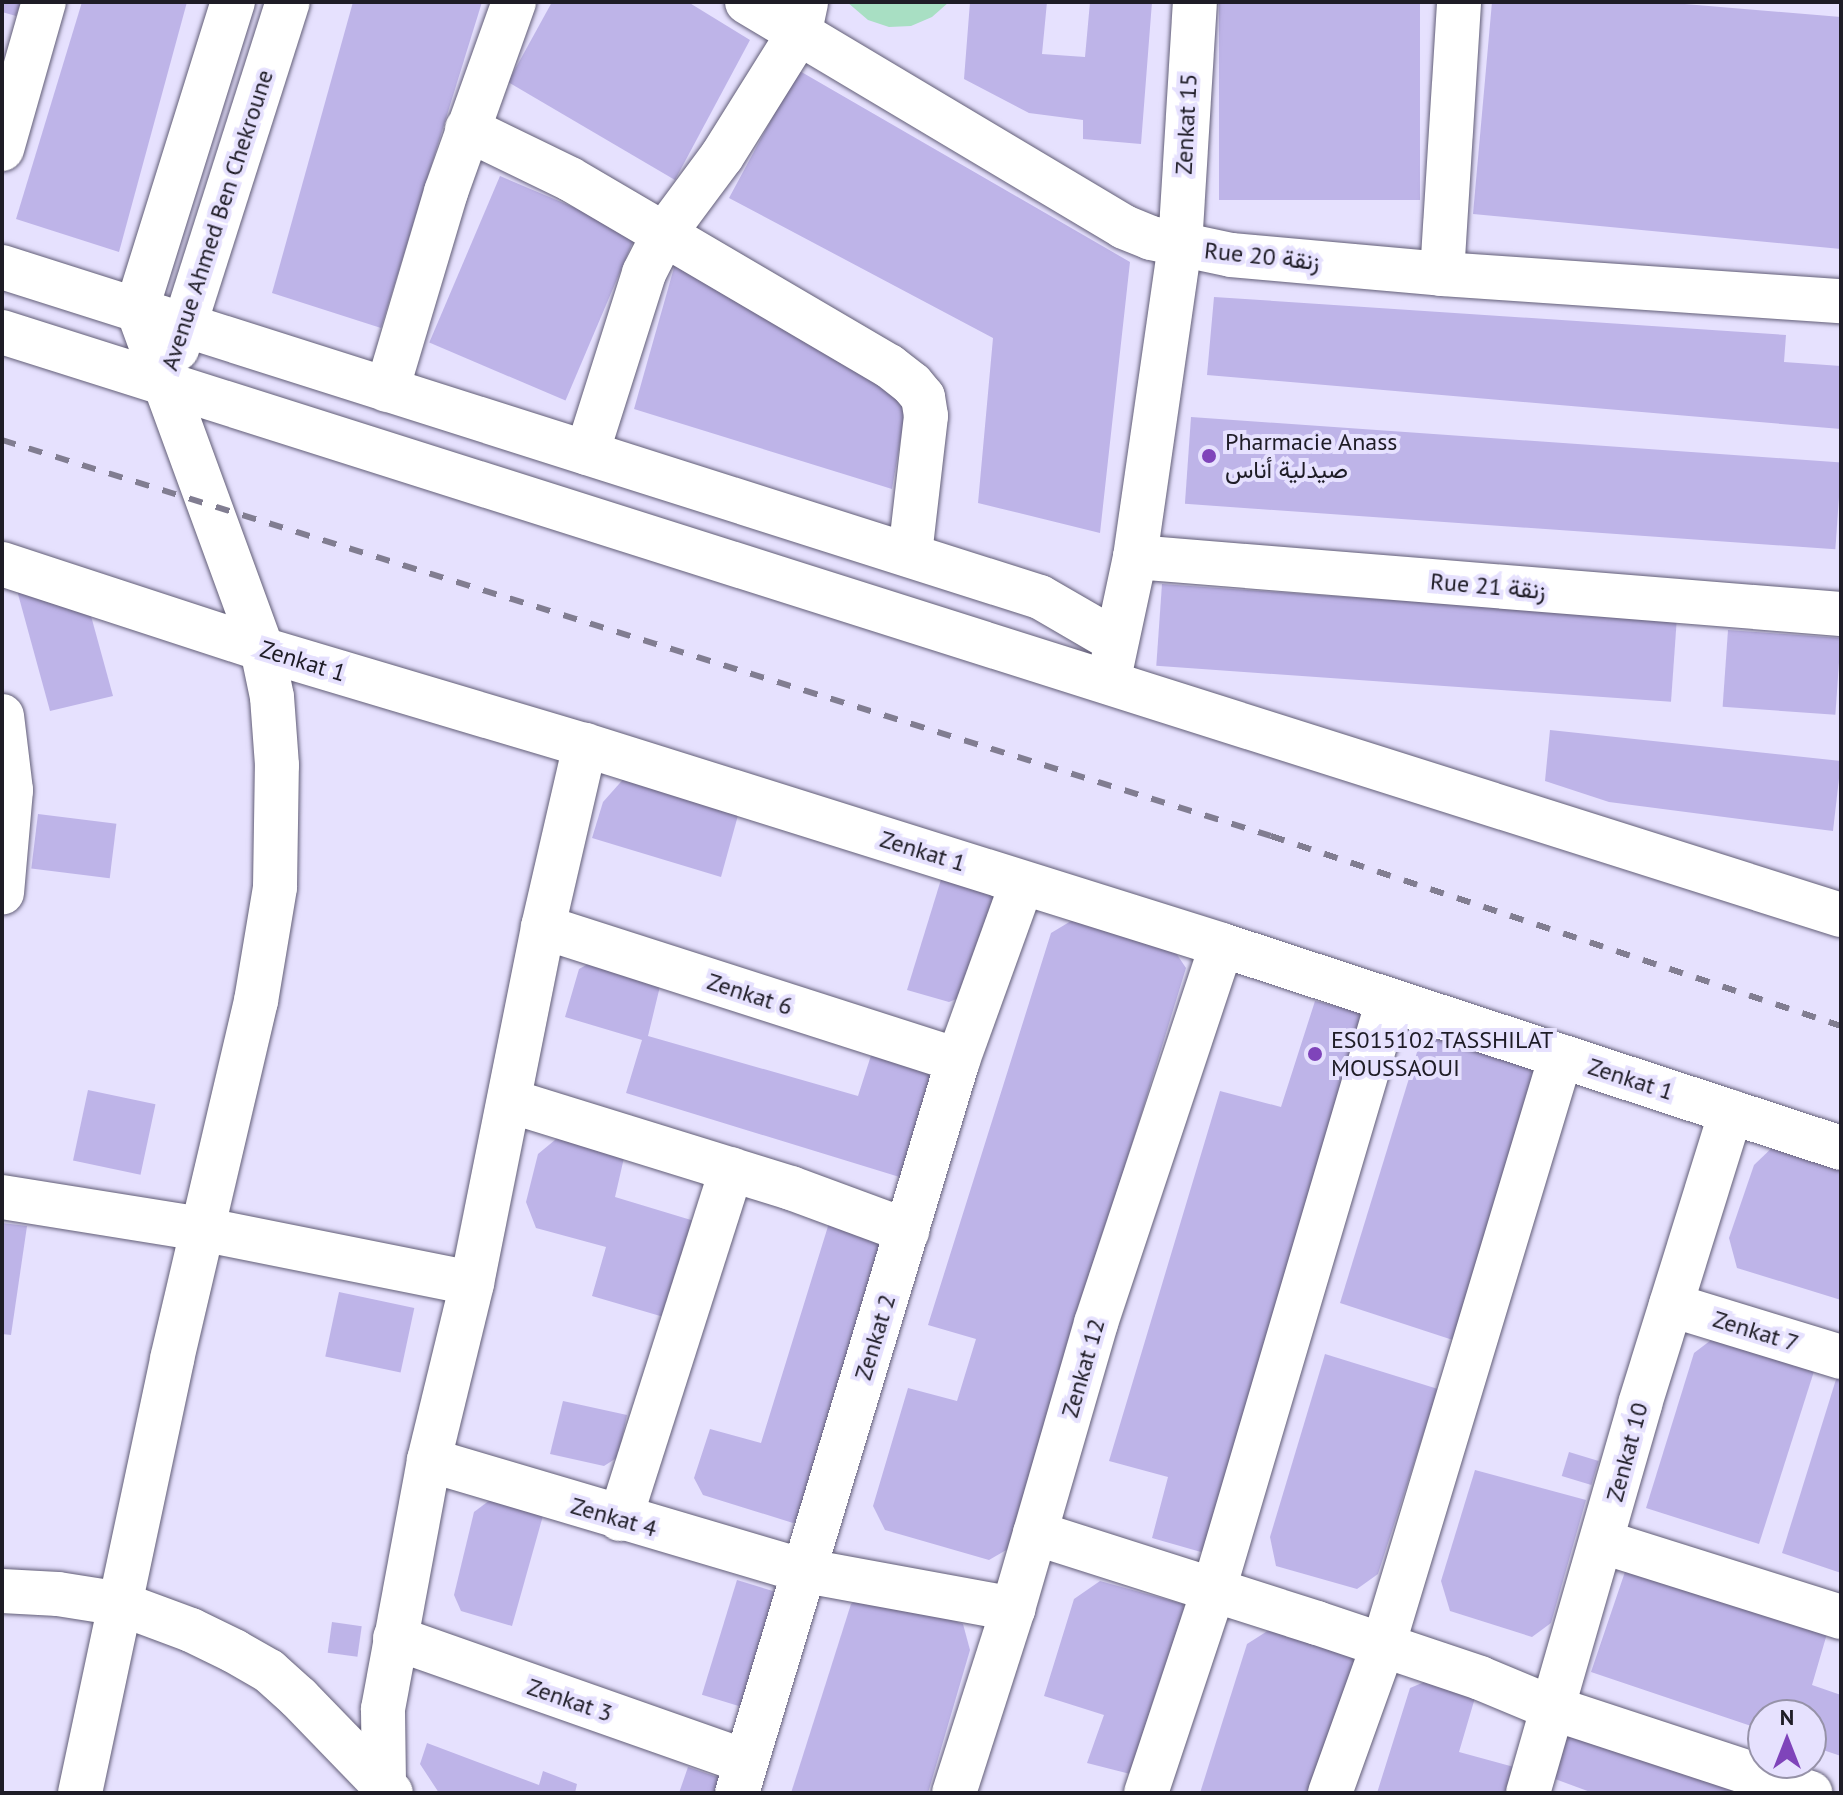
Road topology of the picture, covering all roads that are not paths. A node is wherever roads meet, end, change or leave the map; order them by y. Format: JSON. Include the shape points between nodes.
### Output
{"nodes":[{"id":1,"x":44,"y":2,"type":"edge"},
{"id":2,"x":233,"y":2,"type":"edge"},
{"id":3,"x":288,"y":2,"type":"edge"},
{"id":4,"x":514,"y":2,"type":"edge"},
{"id":5,"x":747,"y":2,"type":"edge"},
{"id":6,"x":1195,"y":2,"type":"edge"},
{"id":7,"x":1459,"y":2,"type":"edge"},
{"id":8,"x":803,"y":16,"type":"edge"},
{"id":9,"x":14,"y":63,"type":"edge"},
{"id":10,"x":467,"y":129,"type":"junction"},
{"id":11,"x":2,"y":149,"type":"edge"},
{"id":12,"x":664,"y":234,"type":"junction"},
{"id":13,"x":1180,"y":246,"type":"junction"},
{"id":14,"x":2,"y":267,"type":"edge"},
{"id":15,"x":1442,"y":274,"type":"junction"},
{"id":16,"x":1841,"y":301,"type":"edge"},
{"id":17,"x":137,"y":308,"type":"junction"},
{"id":18,"x":186,"y":323,"type":"junction"},
{"id":19,"x":2,"y":332,"type":"edge"},
{"id":20,"x":165,"y":381,"type":"junction"},
{"id":21,"x":387,"y":390,"type":"junction"},
{"id":22,"x":587,"y":453,"type":"junction"},
{"id":23,"x":910,"y":555,"type":"junction"},
{"id":24,"x":1135,"y":557,"type":"junction"},
{"id":25,"x":2,"y":564,"type":"edge"},
{"id":26,"x":1841,"y":614,"type":"edge"},
{"id":27,"x":262,"y":649,"type":"junction"},
{"id":28,"x":1112,"y":661,"type":"junction"},
{"id":29,"x":2,"y":716,"type":"edge"},
{"id":30,"x":585,"y":745,"type":"junction"},
{"id":31,"x":1022,"y":883,"type":"junction"},
{"id":32,"x":2,"y":893,"type":"edge"},
{"id":33,"x":1841,"y":895,"type":"edge"},
{"id":34,"x":1795,"y":902,"type":"junction"},
{"id":35,"x":1841,"y":915,"type":"edge"},
{"id":36,"x":543,"y":927,"type":"junction"},
{"id":37,"x":1222,"y":945,"type":"junction"},
{"id":38,"x":1388,"y":1001,"type":"junction"},
{"id":39,"x":1561,"y":1056,"type":"junction"},
{"id":40,"x":958,"y":1060,"type":"junction"},
{"id":41,"x":510,"y":1101,"type":"junction"},
{"id":42,"x":1731,"y":1112,"type":"junction"},
{"id":43,"x":1841,"y":1148,"type":"edge"},
{"id":44,"x":732,"y":1169,"type":"junction"},
{"id":45,"x":2,"y":1197,"type":"edge"},
{"id":46,"x":201,"y":1229,"type":"junction"},
{"id":47,"x":907,"y":1231,"type":"junction"},
{"id":48,"x":472,"y":1283,"type":"junction"},
{"id":49,"x":1671,"y":1305,"type":"junction"},
{"id":50,"x":1841,"y":1357,"type":"edge"},
{"id":51,"x":429,"y":1460,"type":"junction"},
{"id":52,"x":620,"y":1519,"type":"junction"},
{"id":53,"x":1035,"y":1533,"type":"junction"},
{"id":54,"x":1603,"y":1542,"type":"junction"},
{"id":55,"x":801,"y":1570,"type":"junction"},
{"id":56,"x":1214,"y":1589,"type":"junction"},
{"id":57,"x":2,"y":1591,"type":"edge"},
{"id":58,"x":121,"y":1604,"type":"junction"},
{"id":59,"x":1013,"y":1609,"type":"junction"},
{"id":60,"x":1841,"y":1617,"type":"edge"},
{"id":61,"x":395,"y":1638,"type":"junction"},
{"id":62,"x":1383,"y":1646,"type":"junction"},
{"id":63,"x":1552,"y":1708,"type":"junction"},
{"id":64,"x":741,"y":1777,"type":"edge"},
{"id":65,"x":387,"y":1788,"type":"edge"},
{"id":66,"x":80,"y":1793,"type":"edge"},
{"id":67,"x":954,"y":1793,"type":"edge"},
{"id":68,"x":1146,"y":1793,"type":"edge"},
{"id":69,"x":1330,"y":1793,"type":"edge"},
{"id":70,"x":1528,"y":1793,"type":"edge"},
{"id":71,"x":1810,"y":1793,"type":"edge"}],
"edges":[{"from":1,"to":9,"type":"street"},
{"from":2,"to":17,"type":"street","name":"Avenue Ahmed Ben Chekroune"},
{"from":3,"to":18,"type":"street","name":"Avenue Ahmed Ben Chekroune"},
{"from":4,"to":10,"type":"street"},
{"from":5,"to":8,"type":"street","name":"Rue 20 زنقة"},
{"from":6,"to":13,"type":"street","name":"Zenkat 15"},
{"from":7,"to":15,"type":"street"},
{"from":8,"to":12,"type":"street","via":[[722,156]]},
{"from":8,"to":13,"type":"street","name":"Rue 20 زنقة","via":[[1124,227]]},
{"from":9,"to":11,"type":"street"},
{"from":10,"to":12,"type":"street","via":[[570,179]]},
{"from":10,"to":21,"type":"street"},
{"from":12,"to":22,"type":"street","via":[[644,273]]},
{"from":12,"to":23,"type":"street","via":[[889,366],[923,397],[926,416]]},
{"from":13,"to":15,"type":"street","name":"Rue 20 زنقة"},
{"from":13,"to":24,"type":"street","name":"Zenkat 15"},
{"from":14,"to":17,"type":"street"},
{"from":15,"to":16,"type":"street","name":"Rue 20 زنقة"},
{"from":17,"to":18,"type":"street"},
{"from":17,"to":20,"type":"street","name":"Avenue Ahmed Ben Chekroune"},
{"from":18,"to":20,"type":"street","name":"Avenue Ahmed Ben Chekroune"},
{"from":18,"to":21,"type":"street"},
{"from":19,"to":20,"type":"street"},
{"from":20,"to":27,"type":"street"},
{"from":20,"to":28,"type":"street"},
{"from":21,"to":22,"type":"street"},
{"from":22,"to":23,"type":"street"},
{"from":23,"to":28,"type":"street","via":[[1040,597]]},
{"from":24,"to":26,"type":"street","name":"Rue 21 زنقة"},
{"from":24,"to":28,"type":"street","name":"Zenkat 15"},
{"from":25,"to":27,"type":"street","name":"Zenkat 1"},
{"from":27,"to":30,"type":"street","name":"Zenkat 1"},
{"from":27,"to":46,"type":"street","via":[[277,765],[275,887],[256,1001]]},
{"from":28,"to":34,"type":"street"},
{"from":29,"to":32,"type":"street","via":[[11,790]]},
{"from":30,"to":31,"type":"street","name":"Zenkat 1"},
{"from":30,"to":36,"type":"street"},
{"from":31,"to":37,"type":"street","name":"Zenkat 1"},
{"from":31,"to":40,"type":"street","name":"Zenkat 2"},
{"from":33,"to":34,"type":"street"},
{"from":34,"to":35,"type":"street"},
{"from":36,"to":40,"type":"street","name":"Zenkat 6"},
{"from":36,"to":41,"type":"street"},
{"from":37,"to":38,"type":"street","name":"Zenkat 1"},
{"from":37,"to":53,"type":"street","name":"Zenkat 12","via":[[1105,1293]]},
{"from":38,"to":39,"type":"street","name":"Zenkat 1"},
{"from":38,"to":56,"type":"street"},
{"from":39,"to":42,"type":"street","name":"Zenkat 1"},
{"from":39,"to":62,"type":"street"},
{"from":40,"to":47,"type":"street","name":"Zenkat 2"},
{"from":41,"to":44,"type":"street"},
{"from":41,"to":48,"type":"street"},
{"from":42,"to":43,"type":"street","name":"Zenkat 1"},
{"from":42,"to":49,"type":"street","name":"Zenkat 10"},
{"from":44,"to":47,"type":"street"},
{"from":44,"to":52,"type":"street"},
{"from":45,"to":46,"type":"street"},
{"from":46,"to":48,"type":"street"},
{"from":46,"to":58,"type":"street"},
{"from":47,"to":55,"type":"street","name":"Zenkat 2"},
{"from":48,"to":51,"type":"street"},
{"from":49,"to":50,"type":"street","name":"Zenkat 7"},
{"from":49,"to":54,"type":"street","name":"Zenkat 10"},
{"from":51,"to":52,"type":"street","name":"Zenkat 4"},
{"from":51,"to":61,"type":"street"},
{"from":52,"to":55,"type":"street","name":"Zenkat 4"},
{"from":53,"to":56,"type":"street"},
{"from":53,"to":59,"type":"street","name":"Zenkat 12"},
{"from":54,"to":60,"type":"street"},
{"from":54,"to":63,"type":"street","name":"Zenkat 10"},
{"from":55,"to":59,"type":"street","name":"Zenkat 4"},
{"from":55,"to":64,"type":"street","name":"Zenkat 2"},
{"from":56,"to":62,"type":"street"},
{"from":56,"to":68,"type":"street"},
{"from":57,"to":58,"type":"street"},
{"from":58,"to":65,"type":"street","via":[[191,1630],[269,1671]]},
{"from":58,"to":66,"type":"street"},
{"from":59,"to":67,"type":"street","name":"Zenkat 12"},
{"from":61,"to":64,"type":"street","name":"Zenkat 3"},
{"from":61,"to":65,"type":"street","via":[[383,1709]]},
{"from":62,"to":63,"type":"street"},
{"from":62,"to":69,"type":"street"},
{"from":63,"to":70,"type":"street","name":"Zenkat 10"},
{"from":63,"to":71,"type":"street"}]}
